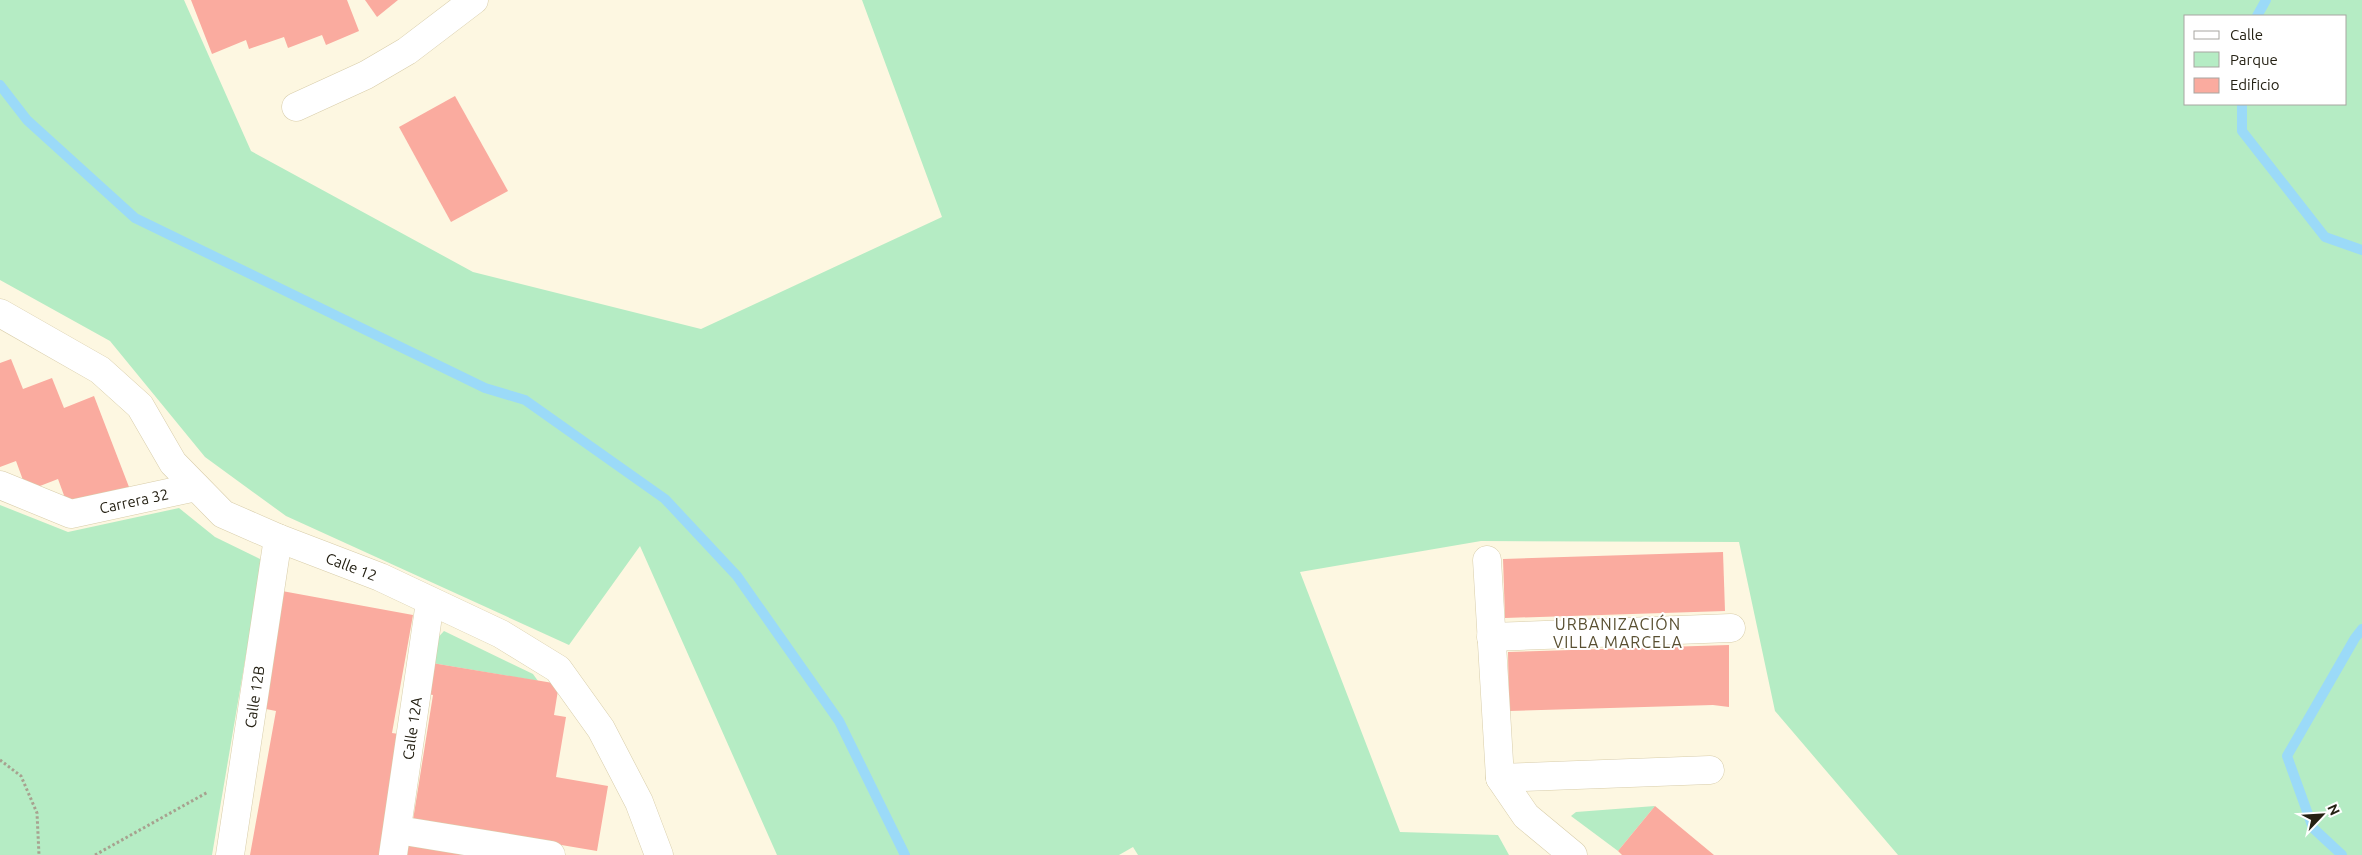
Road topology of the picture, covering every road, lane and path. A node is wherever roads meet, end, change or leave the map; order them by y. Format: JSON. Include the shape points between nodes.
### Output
{"nodes":[{"id":1,"x":474,"y":0,"type":"edge"},
{"id":2,"x":296,"y":107,"type":"dead end"},
{"id":3,"x":0,"y":312,"type":"edge"},
{"id":4,"x":0,"y":485,"type":"edge"},
{"id":5,"x":196,"y":487,"type":"junction"},
{"id":6,"x":278,"y":538,"type":"junction"},
{"id":7,"x":1487,"y":560,"type":"dead end"},
{"id":8,"x":430,"y":602,"type":"junction"},
{"id":9,"x":1731,"y":628,"type":"dead end"},
{"id":10,"x":1491,"y":637,"type":"junction"},
{"id":11,"x":0,"y":760,"type":"edge"},
{"id":12,"x":1710,"y":770,"type":"dead end"},
{"id":13,"x":242,"y":773,"type":"junction"},
{"id":14,"x":1500,"y":778,"type":"junction"},
{"id":15,"x":395,"y":842,"type":"edge"},
{"id":16,"x":39,"y":855,"type":"edge"},
{"id":17,"x":94,"y":855,"type":"edge"},
{"id":18,"x":230,"y":855,"type":"edge"},
{"id":19,"x":551,"y":855,"type":"edge"},
{"id":20,"x":659,"y":855,"type":"edge"},
{"id":21,"x":1573,"y":855,"type":"edge"}],
"edges":[{"from":1,"to":2,"type":"street","via":[[407,51],[366,75]]},
{"from":3,"to":5,"type":"street","name":"Calle 12","via":[[107,376],[140,406],[173,463]]},
{"from":4,"to":5,"type":"street","name":"Carrera 32","via":[[72,514]]},
{"from":5,"to":6,"type":"street","name":"Calle 12","via":[[223,514]]},
{"from":6,"to":8,"type":"street","name":"Calle 12","via":[[380,577]]},
{"from":6,"to":13,"type":"street","name":"Calle 12B"},
{"from":7,"to":10,"type":"street"},
{"from":8,"to":15,"type":"street","name":"Calle 12A"},
{"from":8,"to":20,"type":"street","name":"Calle 12","via":[[501,634],[558,669],[601,729],[639,802]]},
{"from":9,"to":10,"type":"street"},
{"from":10,"to":14,"type":"street"},
{"from":11,"to":16,"type":"path","via":[[20,776],[37,813]]},
{"from":12,"to":14,"type":"street"},
{"from":13,"to":17,"type":"path"},
{"from":13,"to":18,"type":"street","name":"Calle 12B"},
{"from":14,"to":21,"type":"street","via":[[1526,816]]},
{"from":15,"to":19,"type":"street"}]}
